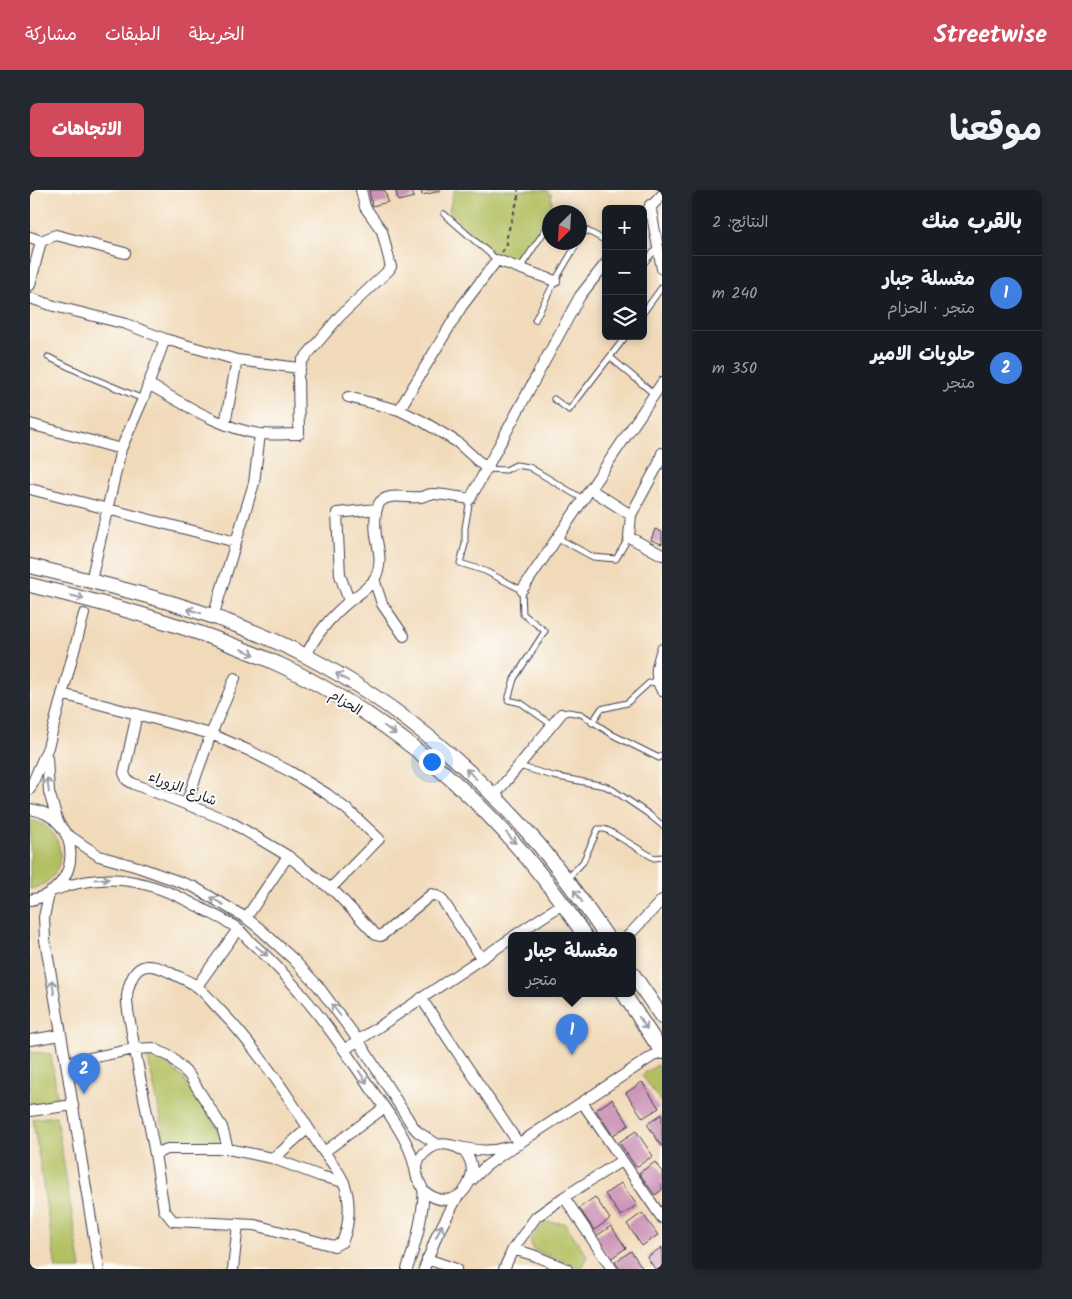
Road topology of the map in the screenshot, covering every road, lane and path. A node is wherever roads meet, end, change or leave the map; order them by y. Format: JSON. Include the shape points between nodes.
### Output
{"nodes":[{"id":1,"x":361,"y":190,"type":"edge"},
{"id":2,"x":518,"y":190,"type":"edge"},
{"id":3,"x":662,"y":195,"type":"edge"},
{"id":4,"x":650,"y":206,"type":"junction"},
{"id":5,"x":647,"y":210,"type":"edge"},
{"id":6,"x":444,"y":214,"type":"dead end"},
{"id":7,"x":587,"y":232,"type":"edge"},
{"id":8,"x":542,"y":235,"type":"edge"},
{"id":9,"x":30,"y":237,"type":"edge"},
{"id":10,"x":602,"y":240,"type":"edge"},
{"id":11,"x":41,"y":241,"type":"junction"},
{"id":12,"x":658,"y":246,"type":"junction"},
{"id":13,"x":573,"y":250,"type":"edge"},
{"id":14,"x":125,"y":253,"type":"dead end"},
{"id":15,"x":647,"y":259,"type":"edge"},
{"id":16,"x":497,"y":260,"type":"junction"},
{"id":17,"x":520,"y":268,"type":"junction"},
{"id":18,"x":602,"y":268,"type":"edge"},
{"id":19,"x":662,"y":269,"type":"edge"},
{"id":20,"x":31,"y":278,"type":"edge"},
{"id":21,"x":555,"y":281,"type":"junction"},
{"id":22,"x":662,"y":288,"type":"edge"},
{"id":23,"x":30,"y":298,"type":"edge"},
{"id":24,"x":647,"y":308,"type":"edge"},
{"id":25,"x":535,"y":320,"type":"dead end"},
{"id":26,"x":165,"y":339,"type":"junction"},
{"id":27,"x":623,"y":340,"type":"edge"},
{"id":28,"x":48,"y":357,"type":"dead end"},
{"id":29,"x":610,"y":357,"type":"junction"},
{"id":30,"x":237,"y":360,"type":"junction"},
{"id":31,"x":299,"y":368,"type":"junction"},
{"id":32,"x":148,"y":384,"type":"junction"},
{"id":33,"x":659,"y":388,"type":"edge"},
{"id":34,"x":348,"y":397,"type":"dead end"},
{"id":35,"x":143,"y":398,"type":"junction"},
{"id":36,"x":554,"y":399,"type":"dead end"},
{"id":37,"x":398,"y":410,"type":"junction"},
{"id":38,"x":30,"y":424,"type":"edge"},
{"id":39,"x":225,"y":424,"type":"junction"},
{"id":40,"x":260,"y":434,"type":"junction"},
{"id":41,"x":122,"y":449,"type":"junction"},
{"id":42,"x":662,"y":454,"type":"edge"},
{"id":43,"x":487,"y":469,"type":"junction"},
{"id":44,"x":590,"y":489,"type":"junction"},
{"id":45,"x":30,"y":490,"type":"edge"},
{"id":46,"x":470,"y":499,"type":"junction"},
{"id":47,"x":582,"y":499,"type":"junction"},
{"id":48,"x":108,"y":509,"type":"junction"},
{"id":49,"x":377,"y":509,"type":"junction"},
{"id":50,"x":631,"y":515,"type":"junction"},
{"id":51,"x":629,"y":537,"type":"junction"},
{"id":52,"x":557,"y":538,"type":"junction"},
{"id":53,"x":236,"y":542,"type":"junction"},
{"id":54,"x":662,"y":554,"type":"edge"},
{"id":55,"x":30,"y":566,"type":"edge"},
{"id":56,"x":374,"y":579,"type":"junction"},
{"id":57,"x":91,"y":581,"type":"junction"},
{"id":58,"x":30,"y":585,"type":"edge"},
{"id":59,"x":522,"y":590,"type":"junction"},
{"id":60,"x":349,"y":601,"type":"junction"},
{"id":61,"x":84,"y":614,"type":"dead end"},
{"id":62,"x":213,"y":617,"type":"junction"},
{"id":63,"x":404,"y":636,"type":"dead end"},
{"id":64,"x":662,"y":649,"type":"edge"},
{"id":65,"x":306,"y":656,"type":"junction"},
{"id":66,"x":235,"y":678,"type":"dead end"},
{"id":67,"x":660,"y":686,"type":"edge"},
{"id":68,"x":62,"y":694,"type":"junction"},
{"id":69,"x":137,"y":714,"type":"junction"},
{"id":70,"x":561,"y":714,"type":"joint"},
{"id":71,"x":592,"y":723,"type":"junction"},
{"id":72,"x":552,"y":725,"type":"junction"},
{"id":73,"x":211,"y":734,"type":"junction"},
{"id":74,"x":48,"y":747,"type":"junction"},
{"id":75,"x":662,"y":755,"type":"edge"},
{"id":76,"x":519,"y":766,"type":"junction"},
{"id":77,"x":30,"y":789,"type":"edge"},
{"id":78,"x":494,"y":796,"type":"junction"},
{"id":79,"x":186,"y":804,"type":"junction"},
{"id":80,"x":30,"y":809,"type":"edge"},
{"id":81,"x":58,"y":823,"type":"junction"},
{"id":82,"x":662,"y":825,"type":"edge"},
{"id":83,"x":65,"y":833,"type":"junction"},
{"id":84,"x":288,"y":856,"type":"junction"},
{"id":85,"x":662,"y":857,"type":"edge"},
{"id":86,"x":567,"y":880,"type":"junction"},
{"id":87,"x":330,"y":889,"type":"junction"},
{"id":88,"x":52,"y":892,"type":"junction"},
{"id":89,"x":30,"y":900,"type":"edge"},
{"id":90,"x":662,"y":900,"type":"edge"},
{"id":91,"x":564,"y":903,"type":"junction"},
{"id":92,"x":246,"y":918,"type":"junction"},
{"id":93,"x":238,"y":929,"type":"junction"},
{"id":94,"x":520,"y":932,"type":"edge"},
{"id":95,"x":582,"y":932,"type":"edge"},
{"id":96,"x":603,"y":932,"type":"edge"},
{"id":97,"x":632,"y":932,"type":"edge"},
{"id":98,"x":508,"y":940,"type":"edge"},
{"id":99,"x":481,"y":958,"type":"junction"},
{"id":100,"x":636,"y":979,"type":"edge"},
{"id":101,"x":197,"y":986,"type":"junction"},
{"id":102,"x":626,"y":997,"type":"edge"},
{"id":103,"x":421,"y":998,"type":"junction"},
{"id":104,"x":662,"y":1017,"type":"edge"},
{"id":105,"x":61,"y":1035,"type":"junction"},
{"id":106,"x":30,"y":1037,"type":"edge"},
{"id":107,"x":358,"y":1040,"type":"junction"},
{"id":108,"x":134,"y":1048,"type":"junction"},
{"id":109,"x":344,"y":1050,"type":"junction"},
{"id":110,"x":662,"y":1051,"type":"edge"},
{"id":111,"x":66,"y":1063,"type":"junction"},
{"id":112,"x":582,"y":1102,"type":"junction"},
{"id":113,"x":73,"y":1105,"type":"junction"},
{"id":114,"x":384,"y":1108,"type":"junction"},
{"id":115,"x":30,"y":1111,"type":"edge"},
{"id":116,"x":308,"y":1128,"type":"junction"},
{"id":117,"x":519,"y":1144,"type":"junction"},
{"id":118,"x":438,"y":1145,"type":"junction"},
{"id":119,"x":454,"y":1146,"type":"junction"},
{"id":120,"x":228,"y":1149,"type":"junction"},
{"id":121,"x":324,"y":1152,"type":"junction"},
{"id":122,"x":155,"y":1154,"type":"junction"},
{"id":123,"x":272,"y":1158,"type":"junction"},
{"id":124,"x":621,"y":1161,"type":"junction"},
{"id":125,"x":417,"y":1178,"type":"junction"},
{"id":126,"x":344,"y":1182,"type":"junction"},
{"id":127,"x":470,"y":1182,"type":"junction"},
{"id":128,"x":424,"y":1191,"type":"junction"},
{"id":129,"x":458,"y":1196,"type":"junction"},
{"id":130,"x":564,"y":1197,"type":"junction"},
{"id":131,"x":662,"y":1218,"type":"edge"},
{"id":132,"x":238,"y":1224,"type":"junction"},
{"id":133,"x":513,"y":1249,"type":"junction"},
{"id":134,"x":426,"y":1264,"type":"edge"},
{"id":135,"x":99,"y":1269,"type":"edge"},
{"id":136,"x":233,"y":1269,"type":"edge"},
{"id":137,"x":407,"y":1269,"type":"edge"},
{"id":138,"x":456,"y":1269,"type":"edge"},
{"id":139,"x":504,"y":1269,"type":"edge"},
{"id":140,"x":568,"y":1269,"type":"edge"},
{"id":141,"x":612,"y":1269,"type":"edge"}],
"edges":[{"from":1,"to":31,"type":"street","via":[[365,207],[382,231],[390,270],[340,316]]},
{"from":2,"to":16,"type":"path","via":[[507,244]]},
{"from":3,"to":4,"type":"street"},
{"from":4,"to":5,"type":"street"},
{"from":4,"to":12,"type":"street"},
{"from":6,"to":16,"type":"lane"},
{"from":7,"to":10,"type":"lane"},
{"from":8,"to":17,"type":"lane"},
{"from":9,"to":11,"type":"street"},
{"from":11,"to":14,"type":"street","via":[[56,236]]},
{"from":11,"to":20,"type":"street"},
{"from":12,"to":15,"type":"lane"},
{"from":12,"to":19,"type":"street"},
{"from":13,"to":21,"type":"lane"},
{"from":16,"to":17,"type":"street"},
{"from":16,"to":37,"type":"street","via":[[462,306]]},
{"from":17,"to":21,"type":"street"},
{"from":18,"to":43,"type":"street","via":[[580,296]]},
{"from":21,"to":25,"type":"lane"},
{"from":22,"to":24,"type":"lane"},
{"from":23,"to":26,"type":"street","via":[[126,324]]},
{"from":26,"to":30,"type":"street"},
{"from":26,"to":32,"type":"street"},
{"from":27,"to":29,"type":"lane"},
{"from":28,"to":35,"type":"lane"},
{"from":29,"to":33,"type":"lane"},
{"from":29,"to":36,"type":"lane","via":[[570,410]]},
{"from":30,"to":31,"type":"street"},
{"from":30,"to":39,"type":"street"},
{"from":31,"to":40,"type":"street","via":[[299,434]]},
{"from":32,"to":35,"type":"street"},
{"from":32,"to":39,"type":"street"},
{"from":33,"to":44,"type":"street"},
{"from":34,"to":37,"type":"street"},
{"from":35,"to":41,"type":"street"},
{"from":37,"to":43,"type":"street","via":[[457,442]]},
{"from":38,"to":41,"type":"street"},
{"from":39,"to":40,"type":"street"},
{"from":40,"to":53,"type":"street","via":[[254,483]]},
{"from":41,"to":48,"type":"street"},
{"from":42,"to":50,"type":"street"},
{"from":43,"to":46,"type":"street"},
{"from":43,"to":47,"type":"lane","via":[[506,470],[516,465],[529,467]]},
{"from":44,"to":47,"type":"street"},
{"from":44,"to":50,"type":"street"},
{"from":45,"to":48,"type":"street"},
{"from":46,"to":49,"type":"street","via":[[431,494],[393,497],[380,502]]},
{"from":46,"to":59,"type":"lane","via":[[460,563]]},
{"from":47,"to":52,"type":"street"},
{"from":48,"to":53,"type":"street"},
{"from":48,"to":57,"type":"street"},
{"from":49,"to":56,"type":"street","via":[[376,534],[380,554]]},
{"from":49,"to":60,"type":"street","via":[[337,513],[340,575]]},
{"from":50,"to":51,"type":"street"},
{"from":51,"to":52,"type":"lane","via":[[616,559],[593,557]]},
{"from":51,"to":54,"type":"street"},
{"from":52,"to":59,"type":"street"},
{"from":53,"to":62,"type":"street"},
{"from":55,"to":57,"type":"main road"},
{"from":56,"to":60,"type":"street"},
{"from":56,"to":63,"type":"street","via":[[382,604]]},
{"from":62,"to":57,"type":"main road","one_way":true},
{"from":58,"to":91,"type":"main road","name":"الحزام","one_way":true,"via":[[149,616],[210,636],[279,664],[348,702],[407,742],[474,799],[518,846]]},
{"from":59,"to":72,"type":"lane","via":[[523,614],[546,631],[514,679],[508,700],[521,703]]},
{"from":60,"to":65,"type":"street","via":[[321,630]]},
{"from":61,"to":68,"type":"street"},
{"from":62,"to":65,"type":"main road"},
{"from":64,"to":67,"type":"street","via":[[656,673]]},
{"from":78,"to":65,"type":"main road","one_way":true,"via":[[439,746],[396,713]]},
{"from":66,"to":73,"type":"street"},
{"from":67,"to":71,"type":"lane","via":[[649,683],[627,703],[601,709]]},
{"from":68,"to":69,"type":"street"},
{"from":68,"to":74,"type":"street"},
{"from":69,"to":73,"type":"street"},
{"from":69,"to":79,"type":"street","name":"شارع الزوراء","via":[[124,773],[127,780]]},
{"from":70,"to":71,"type":"lane","via":[[575,712]]},
{"from":70,"to":72,"type":"street"},
{"from":71,"to":75,"type":"lane","via":[[659,758]]},
{"from":72,"to":76,"type":"street"},
{"from":73,"to":79,"type":"street"},
{"from":73,"to":87,"type":"street","via":[[297,775],[340,803],[379,839]]},
{"from":74,"to":77,"type":"street"},
{"from":81,"to":74,"type":"street","one_way":true,"via":[[48,786]]},
{"from":76,"to":78,"type":"street"},
{"from":76,"to":82,"type":"lane","via":[[605,786]]},
{"from":78,"to":86,"type":"main road"},
{"from":79,"to":84,"type":"street","name":"شارع الزوراء","via":[[229,821]]},
{"from":80,"to":81,"type":"street","via":[[44,813]]},
{"from":81,"to":83,"type":"street"},
{"from":83,"to":88,"type":"street","via":[[71,860],[67,873]]},
{"from":92,"to":83,"type":"street","one_way":true,"via":[[194,887],[99,856]]},
{"from":84,"to":87,"type":"street","name":"شارع الزوراء"},
{"from":84,"to":92,"type":"street"},
{"from":85,"to":86,"type":"lane","via":[[654,858],[609,831],[598,830],[583,862]]},
{"from":96,"to":86,"type":"main road","one_way":true},
{"from":87,"to":99,"type":"street","name":"شارع الزوراء","via":[[372,933],[381,936],[432,894],[436,895]]},
{"from":88,"to":89,"type":"street"},
{"from":88,"to":93,"type":"street","one_way":true,"via":[[78,882],[100,879],[141,882],[180,896]]},
{"from":105,"to":88,"type":"street","one_way":true,"via":[[44,934],[44,917]]},
{"from":90,"to":97,"type":"street"},
{"from":91,"to":94,"type":"street"},
{"from":91,"to":95,"type":"main road","name":"الحزام"},
{"from":107,"to":92,"type":"street","one_way":true,"via":[[312,979]]},
{"from":93,"to":101,"type":"street"},
{"from":93,"to":109,"type":"street","one_way":true,"via":[[294,984]]},
{"from":98,"to":99,"type":"street"},
{"from":99,"to":103,"type":"street"},
{"from":100,"to":104,"type":"main road"},
{"from":101,"to":108,"type":"street","via":[[151,965],[137,970],[127,1001]]},
{"from":101,"to":116,"type":"street","via":[[237,1028]]},
{"from":102,"to":110,"type":"main road","one_way":true},
{"from":103,"to":107,"type":"street"},
{"from":103,"to":117,"type":"street"},
{"from":105,"to":106,"type":"street"},
{"from":105,"to":111,"type":"street"},
{"from":107,"to":109,"type":"street"},
{"from":107,"to":118,"type":"street","via":[[412,1125]]},
{"from":108,"to":111,"type":"street"},
{"from":108,"to":120,"type":"street","via":[[153,1048],[171,1057],[189,1075],[222,1127]]},
{"from":108,"to":122,"type":"street"},
{"from":109,"to":114,"type":"street","one_way":true},
{"from":110,"to":112,"type":"street"},
{"from":111,"to":113,"type":"street"},
{"from":112,"to":117,"type":"street"},
{"from":112,"to":124,"type":"street"},
{"from":113,"to":115,"type":"street"},
{"from":113,"to":135,"type":"street"},
{"from":114,"to":121,"type":"street"},
{"from":114,"to":125,"type":"street","via":[[409,1148]]},
{"from":116,"to":121,"type":"street"},
{"from":116,"to":123,"type":"street"},
{"from":117,"to":119,"type":"street","via":[[486,1151]]},
{"from":117,"to":127,"type":"street","via":[[492,1161]]},
{"from":118,"to":119,"type":"street"},
{"from":118,"to":125,"type":"street","via":[[430,1148],[418,1161]]},
{"from":119,"to":127,"type":"street","via":[[467,1156],[471,1164]]},
{"from":120,"to":122,"type":"street","via":[[168,1149]]},
{"from":120,"to":123,"type":"street"},
{"from":121,"to":126,"type":"street"},
{"from":122,"to":132,"type":"street","via":[[164,1210],[173,1220]]},
{"from":123,"to":126,"type":"street"},
{"from":124,"to":130,"type":"street"},
{"from":124,"to":131,"type":"street"},
{"from":125,"to":128,"type":"street"},
{"from":126,"to":132,"type":"street","via":[[349,1206],[346,1234],[342,1242],[334,1246],[256,1225]]},
{"from":127,"to":129,"type":"street"},
{"from":128,"to":129,"type":"street","via":[[444,1200]]},
{"from":128,"to":137,"type":"street","via":[[422,1221]]},
{"from":134,"to":129,"type":"street","one_way":true},
{"from":130,"to":133,"type":"street","via":[[536,1217]]},
{"from":130,"to":141,"type":"street"},
{"from":132,"to":136,"type":"street"},
{"from":133,"to":139,"type":"street"},
{"from":133,"to":140,"type":"street"},
{"from":134,"to":138,"type":"street"}]}
